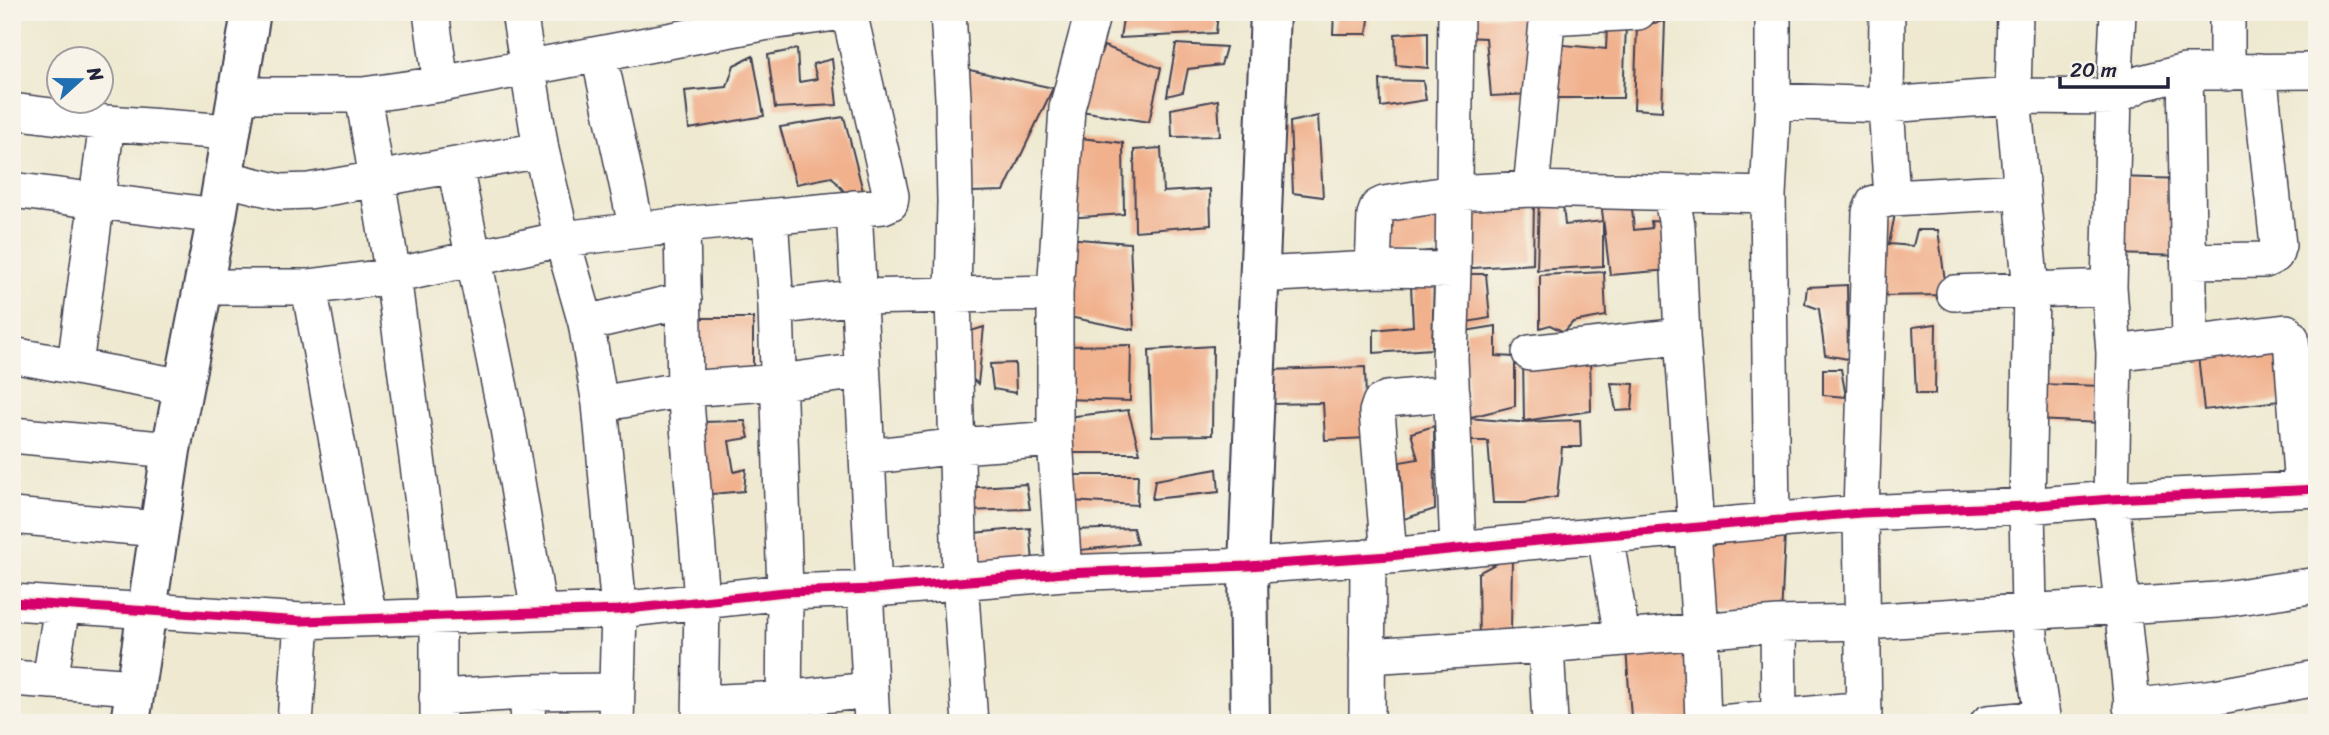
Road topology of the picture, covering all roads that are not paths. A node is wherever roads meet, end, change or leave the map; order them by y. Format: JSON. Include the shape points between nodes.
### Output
{"nodes":[{"id":1,"x":251,"y":12,"type":"edge"},
{"id":2,"x":431,"y":12,"type":"edge"},
{"id":3,"x":519,"y":12,"type":"edge"},
{"id":4,"x":843,"y":12,"type":"edge"},
{"id":5,"x":849,"y":12,"type":"edge"},
{"id":6,"x":948,"y":12,"type":"edge"},
{"id":7,"x":1093,"y":12,"type":"edge"},
{"id":8,"x":1270,"y":12,"type":"edge"},
{"id":9,"x":1456,"y":12,"type":"edge"},
{"id":10,"x":1638,"y":12,"type":"edge"},
{"id":11,"x":1773,"y":12,"type":"edge"},
{"id":12,"x":1887,"y":12,"type":"edge"},
{"id":13,"x":2015,"y":12,"type":"edge"},
{"id":14,"x":2118,"y":12,"type":"edge"},
{"id":15,"x":2227,"y":12,"type":"edge"},
{"id":16,"x":1548,"y":15,"type":"edge"},
{"id":17,"x":763,"y":18,"type":"edge"},
{"id":18,"x":681,"y":25,"type":"edge"},
{"id":19,"x":599,"y":55,"type":"junction"},
{"id":20,"x":528,"y":68,"type":"junction"},
{"id":21,"x":2185,"y":72,"type":"junction"},
{"id":22,"x":2243,"y":72,"type":"junction"},
{"id":23,"x":2317,"y":72,"type":"edge"},
{"id":24,"x":441,"y":84,"type":"junction"},
{"id":25,"x":237,"y":94,"type":"junction"},
{"id":26,"x":363,"y":96,"type":"junction"},
{"id":27,"x":2013,"y":96,"type":"junction"},
{"id":28,"x":2114,"y":97,"type":"junction"},
{"id":29,"x":1773,"y":101,"type":"junction"},
{"id":30,"x":1886,"y":105,"type":"junction"},
{"id":31,"x":12,"y":111,"type":"edge"},
{"id":32,"x":107,"y":123,"type":"junction"},
{"id":33,"x":230,"y":132,"type":"junction"},
{"id":34,"x":541,"y":150,"type":"junction"},
{"id":35,"x":455,"y":167,"type":"junction"},
{"id":36,"x":223,"y":178,"type":"junction"},
{"id":37,"x":375,"y":180,"type":"junction"},
{"id":38,"x":1531,"y":189,"type":"junction"},
{"id":39,"x":12,"y":190,"type":"edge"},
{"id":40,"x":2022,"y":191,"type":"junction"},
{"id":41,"x":1453,"y":193,"type":"junction"},
{"id":42,"x":1671,"y":193,"type":"junction"},
{"id":43,"x":1768,"y":195,"type":"junction"},
{"id":44,"x":1892,"y":198,"type":"junction"},
{"id":45,"x":97,"y":201,"type":"junction"},
{"id":46,"x":854,"y":208,"type":"junction"},
{"id":47,"x":216,"y":216,"type":"junction"},
{"id":48,"x":769,"y":217,"type":"junction"},
{"id":49,"x":682,"y":225,"type":"junction"},
{"id":50,"x":637,"y":230,"type":"junction"},
{"id":51,"x":562,"y":239,"type":"junction"},
{"id":52,"x":473,"y":258,"type":"junction"},
{"id":53,"x":2190,"y":261,"type":"junction"},
{"id":54,"x":1373,"y":269,"type":"junction"},
{"id":55,"x":1453,"y":270,"type":"junction"},
{"id":56,"x":1258,"y":275,"type":"junction"},
{"id":57,"x":393,"y":276,"type":"junction"},
{"id":58,"x":204,"y":287,"type":"junction"},
{"id":59,"x":309,"y":287,"type":"junction"},
{"id":60,"x":2109,"y":287,"type":"junction"},
{"id":61,"x":2031,"y":291,"type":"junction"},
{"id":62,"x":1055,"y":293,"type":"junction"},
{"id":63,"x":1954,"y":293,"type":"dead end"},
{"id":64,"x":953,"y":295,"type":"junction"},
{"id":65,"x":859,"y":297,"type":"junction"},
{"id":66,"x":684,"y":300,"type":"junction"},
{"id":67,"x":776,"y":307,"type":"junction"},
{"id":68,"x":586,"y":323,"type":"junction"},
{"id":69,"x":1682,"y":336,"type":"junction"},
{"id":70,"x":2190,"y":343,"type":"junction"},
{"id":71,"x":1530,"y":353,"type":"dead end"},
{"id":72,"x":2113,"y":353,"type":"junction"},
{"id":73,"x":12,"y":355,"type":"edge"},
{"id":74,"x":75,"y":365,"type":"junction"},
{"id":75,"x":861,"y":371,"type":"junction"},
{"id":76,"x":780,"y":382,"type":"junction"},
{"id":77,"x":184,"y":387,"type":"junction"},
{"id":78,"x":685,"y":389,"type":"junction"},
{"id":79,"x":1452,"y":393,"type":"junction"},
{"id":80,"x":600,"y":404,"type":"junction"},
{"id":81,"x":12,"y":435,"type":"edge"},
{"id":82,"x":1055,"y":439,"type":"junction"},
{"id":83,"x":958,"y":446,"type":"junction"},
{"id":84,"x":172,"y":450,"type":"junction"},
{"id":85,"x":867,"y":457,"type":"junction"},
{"id":86,"x":2309,"y":489,"type":"edge"},
{"id":87,"x":2111,"y":499,"type":"junction"},
{"id":88,"x":2026,"y":506,"type":"junction"},
{"id":89,"x":1861,"y":513,"type":"junction"},
{"id":90,"x":12,"y":516,"type":"edge"},
{"id":91,"x":1772,"y":522,"type":"junction"},
{"id":92,"x":1696,"y":528,"type":"junction"},
{"id":93,"x":158,"y":529,"type":"junction"},
{"id":94,"x":1605,"y":535,"type":"junction"},
{"id":95,"x":1458,"y":550,"type":"junction"},
{"id":96,"x":1378,"y":556,"type":"junction"},
{"id":97,"x":1248,"y":566,"type":"junction"},
{"id":98,"x":1064,"y":573,"type":"junction"},
{"id":99,"x":960,"y":582,"type":"junction"},
{"id":100,"x":2317,"y":584,"type":"edge"},
{"id":101,"x":870,"y":589,"type":"junction"},
{"id":102,"x":785,"y":592,"type":"junction"},
{"id":103,"x":702,"y":600,"type":"junction"},
{"id":104,"x":12,"y":603,"type":"edge"},
{"id":105,"x":62,"y":606,"type":"junction"},
{"id":106,"x":2121,"y":606,"type":"junction"},
{"id":107,"x":619,"y":610,"type":"junction"},
{"id":108,"x":148,"y":611,"type":"junction"},
{"id":109,"x":2029,"y":611,"type":"junction"},
{"id":110,"x":539,"y":613,"type":"junction"},
{"id":111,"x":438,"y":617,"type":"junction"},
{"id":112,"x":369,"y":618,"type":"junction"},
{"id":113,"x":302,"y":621,"type":"junction"},
{"id":114,"x":1863,"y":622,"type":"junction"},
{"id":115,"x":1778,"y":624,"type":"junction"},
{"id":116,"x":1700,"y":632,"type":"junction"},
{"id":117,"x":1622,"y":638,"type":"junction"},
{"id":118,"x":1546,"y":645,"type":"junction"},
{"id":119,"x":1367,"y":656,"type":"junction"},
{"id":120,"x":12,"y":678,"type":"edge"},
{"id":121,"x":2317,"y":678,"type":"edge"},
{"id":122,"x":50,"y":681,"type":"junction"},
{"id":123,"x":132,"y":705,"type":"edge"},
{"id":124,"x":871,"y":706,"type":"edge"},
{"id":125,"x":528,"y":707,"type":"edge"},
{"id":126,"x":617,"y":707,"type":"edge"},
{"id":127,"x":438,"y":710,"type":"edge"},
{"id":128,"x":783,"y":711,"type":"edge"},
{"id":129,"x":701,"y":713,"type":"edge"},
{"id":130,"x":2133,"y":715,"type":"edge"},
{"id":131,"x":1864,"y":716,"type":"edge"},
{"id":132,"x":1779,"y":717,"type":"junction"},
{"id":133,"x":2043,"y":720,"type":"edge"},
{"id":134,"x":295,"y":723,"type":"edge"},
{"id":135,"x":970,"y":723,"type":"edge"},
{"id":136,"x":1250,"y":723,"type":"edge"},
{"id":137,"x":1367,"y":723,"type":"edge"},
{"id":138,"x":1550,"y":723,"type":"edge"},
{"id":139,"x":1703,"y":723,"type":"edge"},
{"id":140,"x":1721,"y":723,"type":"edge"},
{"id":141,"x":1988,"y":723,"type":"edge"}],
"edges":[{"from":1,"to":25,"type":"street"},
{"from":2,"to":24,"type":"street"},
{"from":3,"to":20,"type":"street"},
{"from":4,"to":17,"type":"street"},
{"from":5,"to":46,"type":"street","via":[[891,196],[890,203],[883,206]]},
{"from":6,"to":64,"type":"street","via":[[955,202]]},
{"from":7,"to":62,"type":"street","via":[[1067,108]]},
{"from":8,"to":56,"type":"street"},
{"from":9,"to":41,"type":"street"},
{"from":10,"to":16,"type":"street"},
{"from":11,"to":29,"type":"street"},
{"from":12,"to":30,"type":"street"},
{"from":13,"to":27,"type":"street"},
{"from":14,"to":28,"type":"street"},
{"from":15,"to":22,"type":"street"},
{"from":16,"to":38,"type":"street"},
{"from":17,"to":18,"type":"street"},
{"from":18,"to":19,"type":"street"},
{"from":19,"to":20,"type":"street"},
{"from":19,"to":50,"type":"street"},
{"from":20,"to":24,"type":"street"},
{"from":20,"to":34,"type":"street"},
{"from":21,"to":22,"type":"street"},
{"from":21,"to":28,"type":"street","via":[[2142,83]]},
{"from":21,"to":53,"type":"street"},
{"from":22,"to":23,"type":"street"},
{"from":22,"to":53,"type":"street","via":[[2278,245],[2275,255],[2265,260]]},
{"from":24,"to":26,"type":"street"},
{"from":25,"to":26,"type":"street"},
{"from":25,"to":33,"type":"street"},
{"from":26,"to":37,"type":"street"},
{"from":27,"to":28,"type":"street"},
{"from":27,"to":30,"type":"street"},
{"from":27,"to":40,"type":"street"},
{"from":28,"to":60,"type":"street"},
{"from":29,"to":30,"type":"street"},
{"from":29,"to":43,"type":"street"},
{"from":30,"to":44,"type":"street"},
{"from":31,"to":32,"type":"street"},
{"from":32,"to":33,"type":"street"},
{"from":32,"to":45,"type":"street"},
{"from":33,"to":36,"type":"street"},
{"from":34,"to":35,"type":"street"},
{"from":34,"to":51,"type":"street"},
{"from":35,"to":37,"type":"street"},
{"from":35,"to":52,"type":"street"},
{"from":36,"to":37,"type":"street","via":[[281,192]]},
{"from":36,"to":47,"type":"street"},
{"from":37,"to":57,"type":"street"},
{"from":38,"to":41,"type":"street"},
{"from":38,"to":42,"type":"street"},
{"from":39,"to":45,"type":"street"},
{"from":40,"to":44,"type":"street"},
{"from":40,"to":61,"type":"street"},
{"from":41,"to":54,"type":"street","via":[[1378,207]]},
{"from":41,"to":55,"type":"street"},
{"from":42,"to":43,"type":"street"},
{"from":42,"to":69,"type":"street"},
{"from":43,"to":91,"type":"street"},
{"from":44,"to":89,"type":"street","via":[[1874,203],[1870,212]]},
{"from":45,"to":47,"type":"street"},
{"from":45,"to":74,"type":"street"},
{"from":46,"to":48,"type":"street"},
{"from":46,"to":65,"type":"street"},
{"from":47,"to":58,"type":"street"},
{"from":48,"to":49,"type":"street"},
{"from":48,"to":67,"type":"street"},
{"from":49,"to":50,"type":"street"},
{"from":49,"to":66,"type":"street"},
{"from":50,"to":51,"type":"street"},
{"from":51,"to":52,"type":"street"},
{"from":51,"to":68,"type":"street"},
{"from":52,"to":57,"type":"street"},
{"from":52,"to":110,"type":"street"},
{"from":53,"to":70,"type":"street"},
{"from":54,"to":55,"type":"street"},
{"from":54,"to":56,"type":"street"},
{"from":55,"to":79,"type":"street"},
{"from":56,"to":97,"type":"street"},
{"from":57,"to":59,"type":"street"},
{"from":57,"to":111,"type":"street"},
{"from":58,"to":59,"type":"street"},
{"from":58,"to":77,"type":"street"},
{"from":59,"to":112,"type":"street"},
{"from":60,"to":61,"type":"street"},
{"from":60,"to":72,"type":"street"},
{"from":61,"to":63,"type":"street"},
{"from":61,"to":88,"type":"street"},
{"from":62,"to":64,"type":"street"},
{"from":62,"to":82,"type":"street"},
{"from":64,"to":65,"type":"street"},
{"from":64,"to":83,"type":"street"},
{"from":65,"to":67,"type":"street"},
{"from":65,"to":75,"type":"street"},
{"from":66,"to":68,"type":"street"},
{"from":66,"to":78,"type":"street"},
{"from":67,"to":76,"type":"street"},
{"from":68,"to":80,"type":"street"},
{"from":69,"to":71,"type":"street"},
{"from":69,"to":92,"type":"street"},
{"from":70,"to":72,"type":"street"},
{"from":70,"to":86,"type":"street","via":[[2281,332],[2291,338]]},
{"from":72,"to":87,"type":"street"},
{"from":73,"to":74,"type":"street"},
{"from":74,"to":77,"type":"street"},
{"from":75,"to":76,"type":"street"},
{"from":75,"to":85,"type":"street"},
{"from":76,"to":78,"type":"street"},
{"from":76,"to":102,"type":"street"},
{"from":77,"to":84,"type":"street"},
{"from":78,"to":80,"type":"street"},
{"from":78,"to":103,"type":"street"},
{"from":79,"to":95,"type":"street"},
{"from":79,"to":96,"type":"street","via":[[1380,403]]},
{"from":80,"to":107,"type":"street"},
{"from":81,"to":84,"type":"street"},
{"from":82,"to":83,"type":"street"},
{"from":82,"to":98,"type":"street"},
{"from":83,"to":85,"type":"street"},
{"from":83,"to":99,"type":"street"},
{"from":84,"to":93,"type":"street"},
{"from":85,"to":101,"type":"street"},
{"from":86,"to":87,"type":"street"},
{"from":87,"to":88,"type":"street"},
{"from":87,"to":106,"type":"street"},
{"from":88,"to":89,"type":"street"},
{"from":88,"to":109,"type":"street"},
{"from":89,"to":91,"type":"street"},
{"from":89,"to":114,"type":"street"},
{"from":90,"to":93,"type":"street"},
{"from":91,"to":92,"type":"street"},
{"from":92,"to":94,"type":"street"},
{"from":92,"to":116,"type":"street"},
{"from":93,"to":108,"type":"street"},
{"from":94,"to":95,"type":"street"},
{"from":94,"to":117,"type":"street"},
{"from":95,"to":96,"type":"street"},
{"from":96,"to":97,"type":"street"},
{"from":96,"to":119,"type":"street"},
{"from":97,"to":98,"type":"street"},
{"from":97,"to":136,"type":"street"},
{"from":98,"to":99,"type":"street"},
{"from":99,"to":101,"type":"street"},
{"from":99,"to":135,"type":"street"},
{"from":100,"to":106,"type":"street","via":[[2218,600]]},
{"from":101,"to":102,"type":"street"},
{"from":101,"to":124,"type":"street"},
{"from":102,"to":103,"type":"street"},
{"from":102,"to":128,"type":"street"},
{"from":103,"to":107,"type":"street"},
{"from":103,"to":129,"type":"street"},
{"from":104,"to":105,"type":"street"},
{"from":105,"to":108,"type":"street"},
{"from":105,"to":122,"type":"street"},
{"from":106,"to":109,"type":"street"},
{"from":106,"to":130,"type":"street"},
{"from":107,"to":110,"type":"street"},
{"from":107,"to":126,"type":"street"},
{"from":108,"to":113,"type":"street"},
{"from":108,"to":123,"type":"street"},
{"from":109,"to":114,"type":"street"},
{"from":109,"to":133,"type":"street"},
{"from":110,"to":111,"type":"street"},
{"from":111,"to":112,"type":"street"},
{"from":111,"to":127,"type":"street"},
{"from":112,"to":113,"type":"street"},
{"from":113,"to":134,"type":"street"},
{"from":114,"to":115,"type":"street"},
{"from":114,"to":131,"type":"street"},
{"from":115,"to":116,"type":"street"},
{"from":115,"to":132,"type":"street"},
{"from":116,"to":117,"type":"street"},
{"from":116,"to":139,"type":"street"},
{"from":117,"to":118,"type":"street"},
{"from":118,"to":119,"type":"street"},
{"from":118,"to":138,"type":"street"},
{"from":119,"to":137,"type":"street"},
{"from":120,"to":122,"type":"street"},
{"from":121,"to":130,"type":"street"},
{"from":122,"to":123,"type":"street"},
{"from":124,"to":128,"type":"street"},
{"from":125,"to":126,"type":"street"},
{"from":125,"to":127,"type":"street"},
{"from":128,"to":129,"type":"street"},
{"from":131,"to":132,"type":"street"},
{"from":132,"to":140,"type":"street"},
{"from":133,"to":141,"type":"street"}]}
